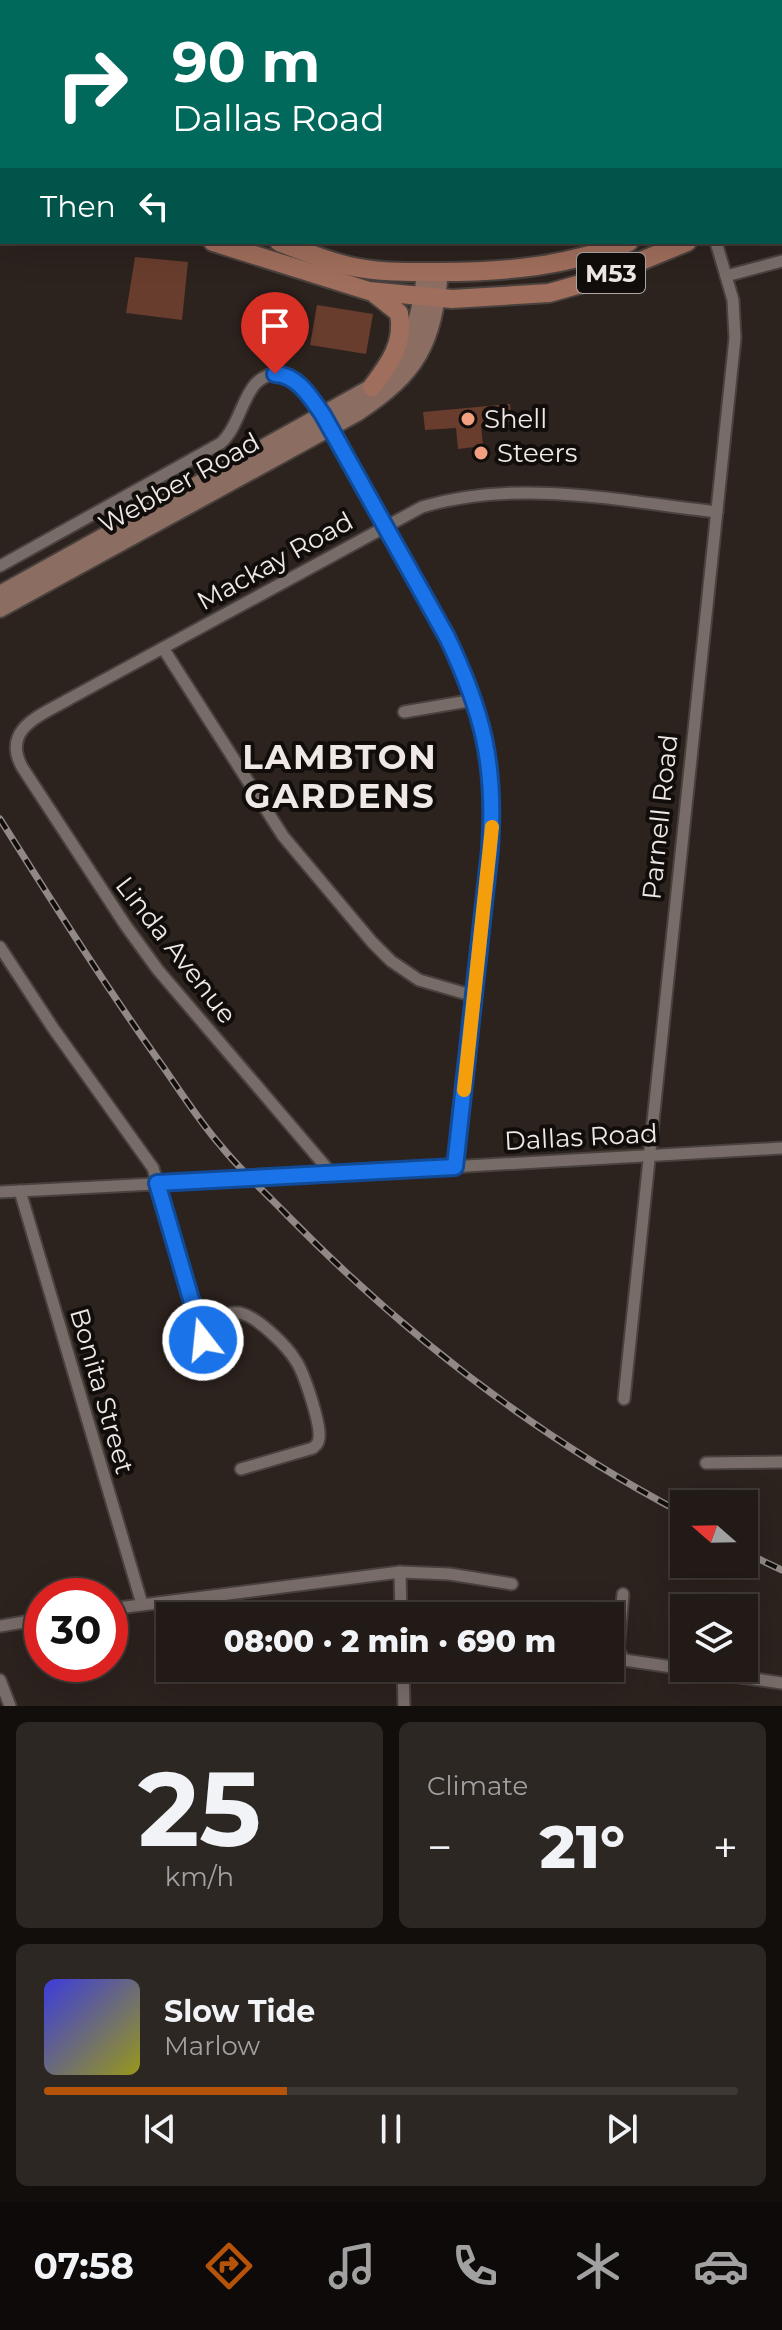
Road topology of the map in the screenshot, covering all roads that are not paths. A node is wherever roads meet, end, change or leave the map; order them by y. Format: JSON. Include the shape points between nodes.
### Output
{"nodes":[{"id":1,"x":219,"y":244,"type":"edge"},
{"id":2,"x":284,"y":244,"type":"edge"},
{"id":3,"x":624,"y":244,"type":"edge"},
{"id":4,"x":682,"y":244,"type":"edge"},
{"id":5,"x":717,"y":244,"type":"edge"},
{"id":6,"x":782,"y":261,"type":"edge"},
{"id":7,"x":432,"y":273,"type":"junction"},
{"id":8,"x":726,"y":276,"type":"junction"},
{"id":9,"x":369,"y":291,"type":"junction"},
{"id":10,"x":430,"y":298,"type":"junction"},
{"id":11,"x":372,"y":387,"type":"junction"},
{"id":12,"x":326,"y":421,"type":"junction"},
{"id":13,"x":717,"y":512,"type":"junction"},
{"id":14,"x":385,"y":527,"type":"junction"},
{"id":15,"x":0,"y":566,"type":"edge"},
{"id":16,"x":0,"y":594,"type":"edge"},
{"id":17,"x":0,"y":609,"type":"edge"},
{"id":18,"x":163,"y":648,"type":"junction"},
{"id":19,"x":474,"y":700,"type":"junction"},
{"id":20,"x":404,"y":712,"type":"dead end"},
{"id":21,"x":18,"y":735,"type":"joint"},
{"id":22,"x":0,"y":948,"type":"edge"},
{"id":23,"x":474,"y":996,"type":"junction"},
{"id":24,"x":782,"y":1148,"type":"edge"},
{"id":25,"x":649,"y":1156,"type":"junction"},
{"id":26,"x":455,"y":1167,"type":"junction"},
{"id":27,"x":332,"y":1174,"type":"junction"},
{"id":28,"x":157,"y":1183,"type":"junction"},
{"id":29,"x":20,"y":1191,"type":"junction"},
{"id":30,"x":0,"y":1192,"type":"edge"},
{"id":31,"x":199,"y":1323,"type":"junction"},
{"id":32,"x":203,"y":1340,"type":"dead end"},
{"id":33,"x":624,"y":1399,"type":"dead end"},
{"id":34,"x":782,"y":1462,"type":"edge"},
{"id":35,"x":706,"y":1463,"type":"dead end"},
{"id":36,"x":241,"y":1469,"type":"dead end"},
{"id":37,"x":400,"y":1572,"type":"junction"},
{"id":38,"x":512,"y":1584,"type":"dead end"},
{"id":39,"x":623,"y":1594,"type":"dead end"},
{"id":40,"x":401,"y":1602,"type":"edge"},
{"id":41,"x":142,"y":1604,"type":"junction"},
{"id":42,"x":128,"y":1606,"type":"edge"},
{"id":43,"x":24,"y":1622,"type":"edge"},
{"id":44,"x":0,"y":1626,"type":"edge"},
{"id":45,"x":0,"y":1680,"type":"edge"},
{"id":46,"x":403,"y":1682,"type":"edge"},
{"id":47,"x":782,"y":1683,"type":"edge"},
{"id":48,"x":10,"y":1706,"type":"edge"},
{"id":49,"x":404,"y":1706,"type":"edge"}],
"edges":[{"from":1,"to":9,"type":"main road","number":"M53"},
{"from":2,"to":7,"type":"main road","number":"M53","via":[[351,267]]},
{"from":3,"to":7,"type":"main road","number":"M53","via":[[521,269]]},
{"from":4,"to":10,"type":"main road","number":"M53","via":[[549,293]]},
{"from":5,"to":8,"type":"street","name":"Parnell Road"},
{"from":6,"to":8,"type":"street"},
{"from":7,"to":10,"type":"main road","name":"Webber Road"},
{"from":8,"to":13,"type":"street","name":"Parnell Road","via":[[736,324]]},
{"from":9,"to":10,"type":"main road","number":"M53"},
{"from":9,"to":11,"type":"main road","via":[[399,313],[401,331],[394,354]]},
{"from":10,"to":11,"type":"main road","name":"Webber Road","via":[[404,352]]},
{"from":10,"to":12,"type":"main road","name":"Webber Road","via":[[427,337],[407,375],[381,397]]},
{"from":11,"to":12,"type":"main road","name":"Webber Road"},
{"from":12,"to":14,"type":"street"},
{"from":12,"to":15,"type":"street","via":[[292,379],[268,375],[250,389],[236,424],[221,443]]},
{"from":12,"to":16,"type":"main road","name":"Webber Road"},
{"from":12,"to":17,"type":"main road","name":"Webber Road"},
{"from":13,"to":14,"type":"street","name":"Mackay Road","via":[[501,492],[448,499]]},
{"from":13,"to":25,"type":"street","name":"Parnell Road"},
{"from":14,"to":18,"type":"street","name":"Mackay Road"},
{"from":14,"to":19,"type":"street","via":[[447,637]]},
{"from":18,"to":21,"type":"street","name":"Mackay Road","via":[[32,721]]},
{"from":18,"to":23,"type":"street","via":[[283,836],[372,942],[419,980]]},
{"from":19,"to":20,"type":"street"},
{"from":19,"to":23,"type":"street","via":[[490,760],[492,804]]},
{"from":21,"to":27,"type":"street","name":"Linda Avenue","via":[[16,755],[22,767],[126,926]]},
{"from":22,"to":28,"type":"street","via":[[145,1155]]},
{"from":23,"to":26,"type":"street"},
{"from":24,"to":25,"type":"street","name":"Dallas Road"},
{"from":25,"to":26,"type":"street","name":"Dallas Road"},
{"from":25,"to":33,"type":"street","name":"Parnell Road"},
{"from":26,"to":27,"type":"street","name":"Dallas Road"},
{"from":27,"to":28,"type":"street","name":"Dallas Road","bridge":true},
{"from":28,"to":29,"type":"street","name":"Dallas Road"},
{"from":28,"to":31,"type":"street"},
{"from":29,"to":30,"type":"street","name":"Dallas Road"},
{"from":29,"to":41,"type":"street","name":"Bonita Street"},
{"from":31,"to":32,"type":"street"},
{"from":31,"to":36,"type":"street","via":[[241,1313],[268,1331],[300,1368],[318,1427],[313,1448]]},
{"from":34,"to":35,"type":"street"},
{"from":37,"to":38,"type":"street"},
{"from":37,"to":40,"type":"street"},
{"from":37,"to":41,"type":"street"},
{"from":39,"to":47,"type":"street","via":[[618,1650],[629,1662]]},
{"from":41,"to":42,"type":"street"},
{"from":43,"to":44,"type":"street"},
{"from":45,"to":48,"type":"street"},
{"from":46,"to":49,"type":"street"}]}
